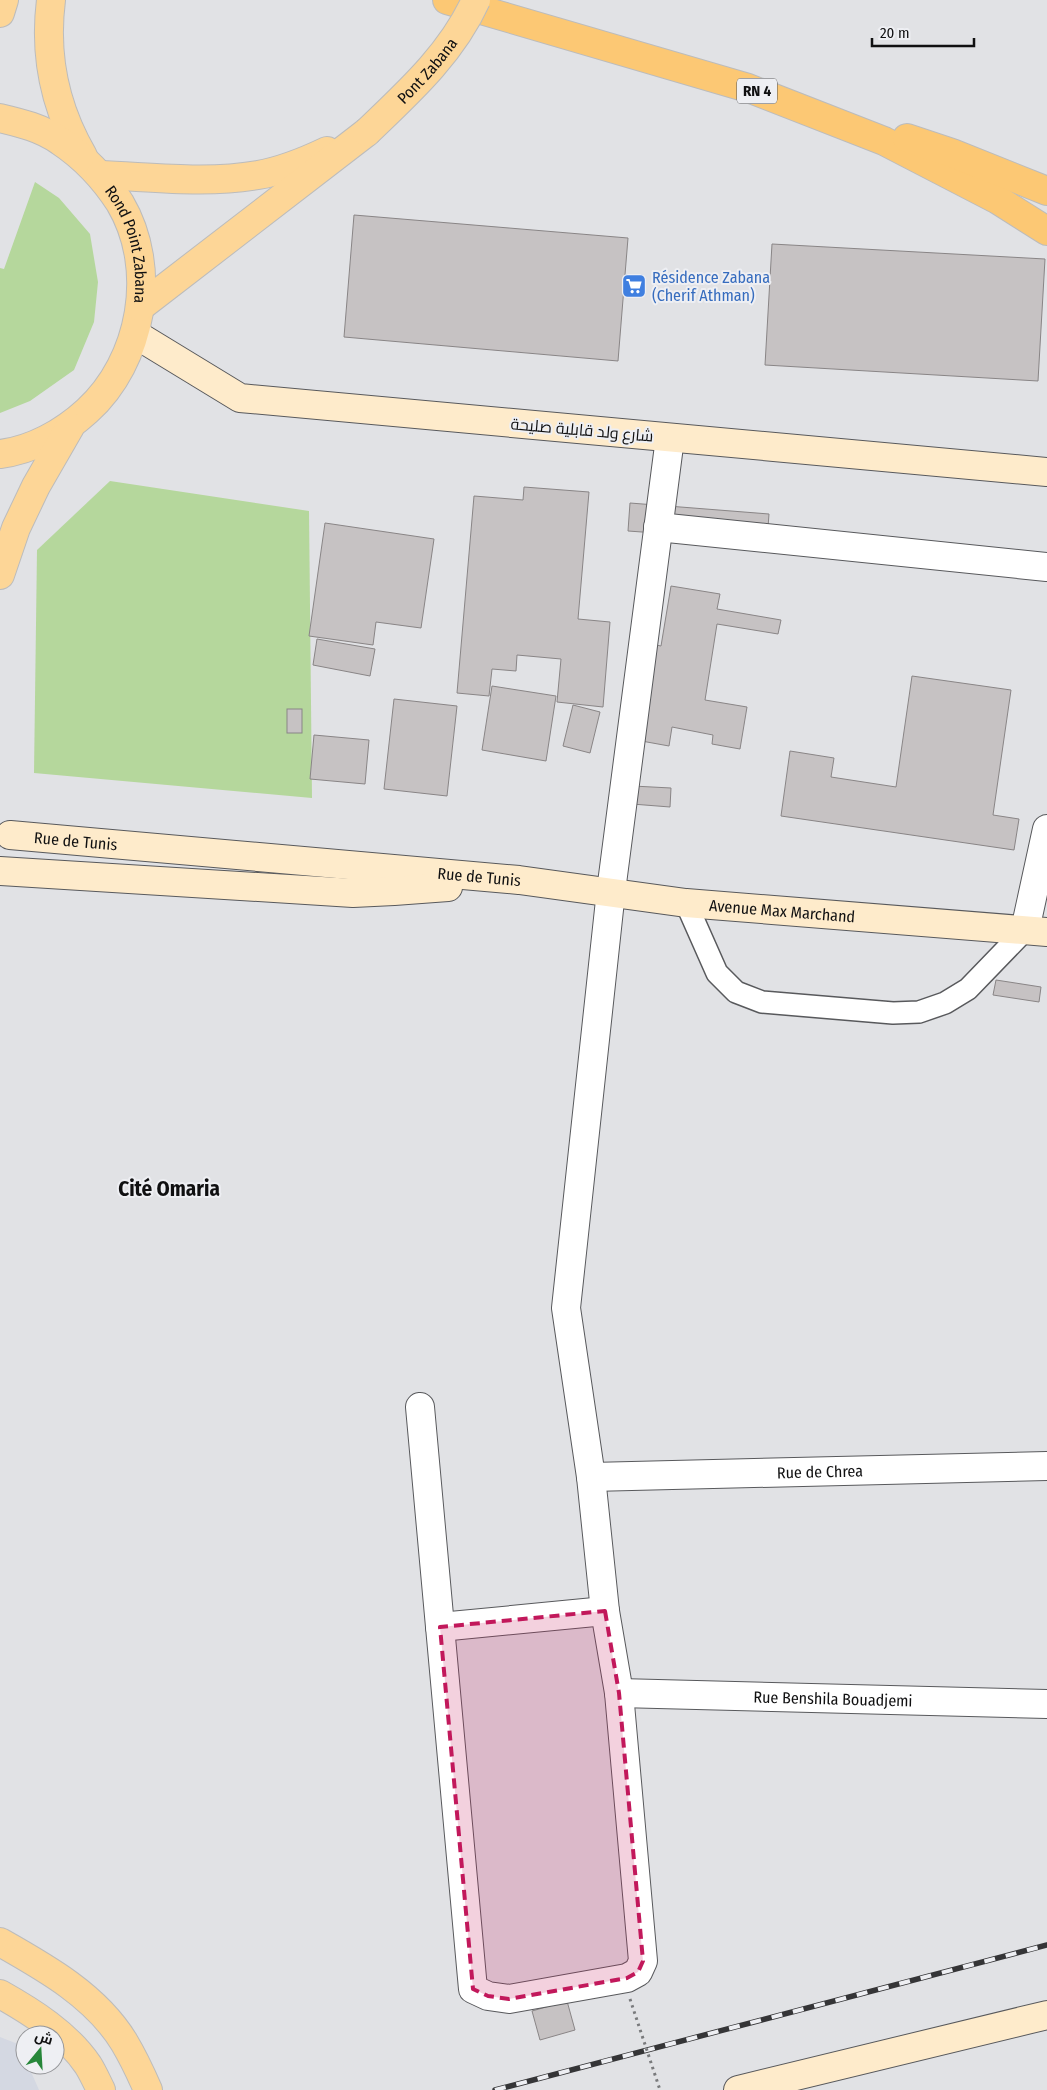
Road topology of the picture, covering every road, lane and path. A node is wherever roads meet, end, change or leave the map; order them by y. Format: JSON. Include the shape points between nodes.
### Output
{"nodes":[{"id":1,"x":4,"y":0,"type":"edge"},
{"id":2,"x":51,"y":0,"type":"edge"},
{"id":3,"x":447,"y":0,"type":"edge"},
{"id":4,"x":476,"y":0,"type":"edge"},
{"id":5,"x":0,"y":13,"type":"edge"},
{"id":6,"x":748,"y":88,"type":"junction"},
{"id":7,"x":0,"y":118,"type":"edge"},
{"id":8,"x":367,"y":132,"type":"junction"},
{"id":9,"x":93,"y":168,"type":"junction"},
{"id":10,"x":1047,"y":191,"type":"edge"},
{"id":11,"x":1047,"y":231,"type":"edge"},
{"id":12,"x":140,"y":307,"type":"junction"},
{"id":13,"x":135,"y":334,"type":"junction"},
{"id":14,"x":70,"y":427,"type":"junction"},
{"id":15,"x":670,"y":438,"type":"junction"},
{"id":16,"x":0,"y":454,"type":"edge"},
{"id":17,"x":1047,"y":472,"type":"edge"},
{"id":18,"x":658,"y":528,"type":"junction"},
{"id":19,"x":1047,"y":567,"type":"edge"},
{"id":20,"x":0,"y":576,"type":"edge"},
{"id":21,"x":1047,"y":829,"type":"edge"},
{"id":22,"x":10,"y":835,"type":"dead end"},
{"id":23,"x":0,"y":871,"type":"edge"},
{"id":24,"x":519,"y":880,"type":"junction"},
{"id":25,"x":611,"y":891,"type":"junction"},
{"id":26,"x":686,"y":902,"type":"junction"},
{"id":27,"x":1036,"y":931,"type":"edge"},
{"id":28,"x":420,"y":1407,"type":"dead end"},
{"id":29,"x":1047,"y":1466,"type":"edge"},
{"id":30,"x":591,"y":1477,"type":"junction"},
{"id":31,"x":605,"y":1610,"type":"junction"},
{"id":32,"x":440,"y":1627,"type":"junction"},
{"id":33,"x":619,"y":1693,"type":"junction"},
{"id":34,"x":1047,"y":1704,"type":"edge"},
{"id":35,"x":0,"y":1942,"type":"edge"},
{"id":36,"x":0,"y":1994,"type":"edge"},
{"id":37,"x":630,"y":1999,"type":"dead end"},
{"id":38,"x":1047,"y":2015,"type":"edge"},
{"id":39,"x":101,"y":2090,"type":"edge"},
{"id":40,"x":148,"y":2090,"type":"edge"},
{"id":41,"x":660,"y":2090,"type":"edge"},
{"id":42,"x":740,"y":2090,"type":"edge"}],
"edges":[{"from":1,"to":5,"type":"main road"},
{"from":2,"to":9,"type":"main road","via":[[49,49],[60,108]]},
{"from":3,"to":6,"type":"highway","number":"RN 4"},
{"from":4,"to":8,"type":"main road","name":"Pont Zabana","bridge":true,"via":[[467,20],[437,61]]},
{"from":6,"to":10,"type":"highway","via":[[944,150]]},
{"from":6,"to":11,"type":"highway","number":"RN 4","via":[[884,141],[998,200]]},
{"from":7,"to":9,"type":"main road","name":"Rond Point Zabana","via":[[27,124],[58,139]]},
{"from":8,"to":9,"type":"main road","via":[[307,160],[259,175],[214,179]]},
{"from":8,"to":12,"type":"main road"},
{"from":9,"to":12,"type":"main road","name":"Rond Point Zabana","via":[[120,204],[134,237],[141,272]]},
{"from":12,"to":13,"type":"main road","name":"Rond Point Zabana"},
{"from":13,"to":14,"type":"main road","name":"Rond Point Zabana","via":[[115,377],[98,400]]},
{"from":13,"to":15,"type":"main road","name":"شارع ولد قابلية صليحة","via":[[240,398]]},
{"from":14,"to":16,"type":"main road","name":"Rond Point Zabana","via":[[19,451]]},
{"from":14,"to":20,"type":"main road","via":[[16,528]]},
{"from":15,"to":17,"type":"main road","name":"شارع ولد قابلية صليحة"},
{"from":15,"to":18,"type":"street"},
{"from":18,"to":19,"type":"street"},
{"from":18,"to":25,"type":"street"},
{"from":21,"to":27,"type":"street"},
{"from":22,"to":24,"type":"main road","name":"Rue de Tunis"},
{"from":23,"to":24,"type":"main road","name":"Rue de Tunis","via":[[352,892],[394,892]]},
{"from":24,"to":25,"type":"main road","name":"Avenue Max Marchand"},
{"from":25,"to":26,"type":"main road","name":"Avenue Max Marchand"},
{"from":25,"to":30,"type":"street","via":[[566,1308]]},
{"from":26,"to":27,"type":"main road","name":"Avenue Max Marchand"},
{"from":26,"to":27,"type":"lane","via":[[717,973],[736,992],[762,1002],[919,1012],[945,1003],[968,989]]},
{"from":28,"to":32,"type":"street"},
{"from":29,"to":30,"type":"street","name":"Rue de Chrea"},
{"from":30,"to":31,"type":"street"},
{"from":31,"to":32,"type":"street"},
{"from":31,"to":33,"type":"street"},
{"from":32,"to":33,"type":"street","via":[[473,1989],[488,1996],[509,1999],[627,1978],[638,1972],[643,1961]]},
{"from":33,"to":34,"type":"street","name":"Rue Benshila Bouadjemi"},
{"from":35,"to":40,"type":"main road","via":[[66,1982],[96,2007],[124,2041]]},
{"from":36,"to":39,"type":"main road","via":[[48,2025],[69,2044],[88,2065]]},
{"from":37,"to":41,"type":"path","bridge":true},
{"from":38,"to":42,"type":"main road"}]}
